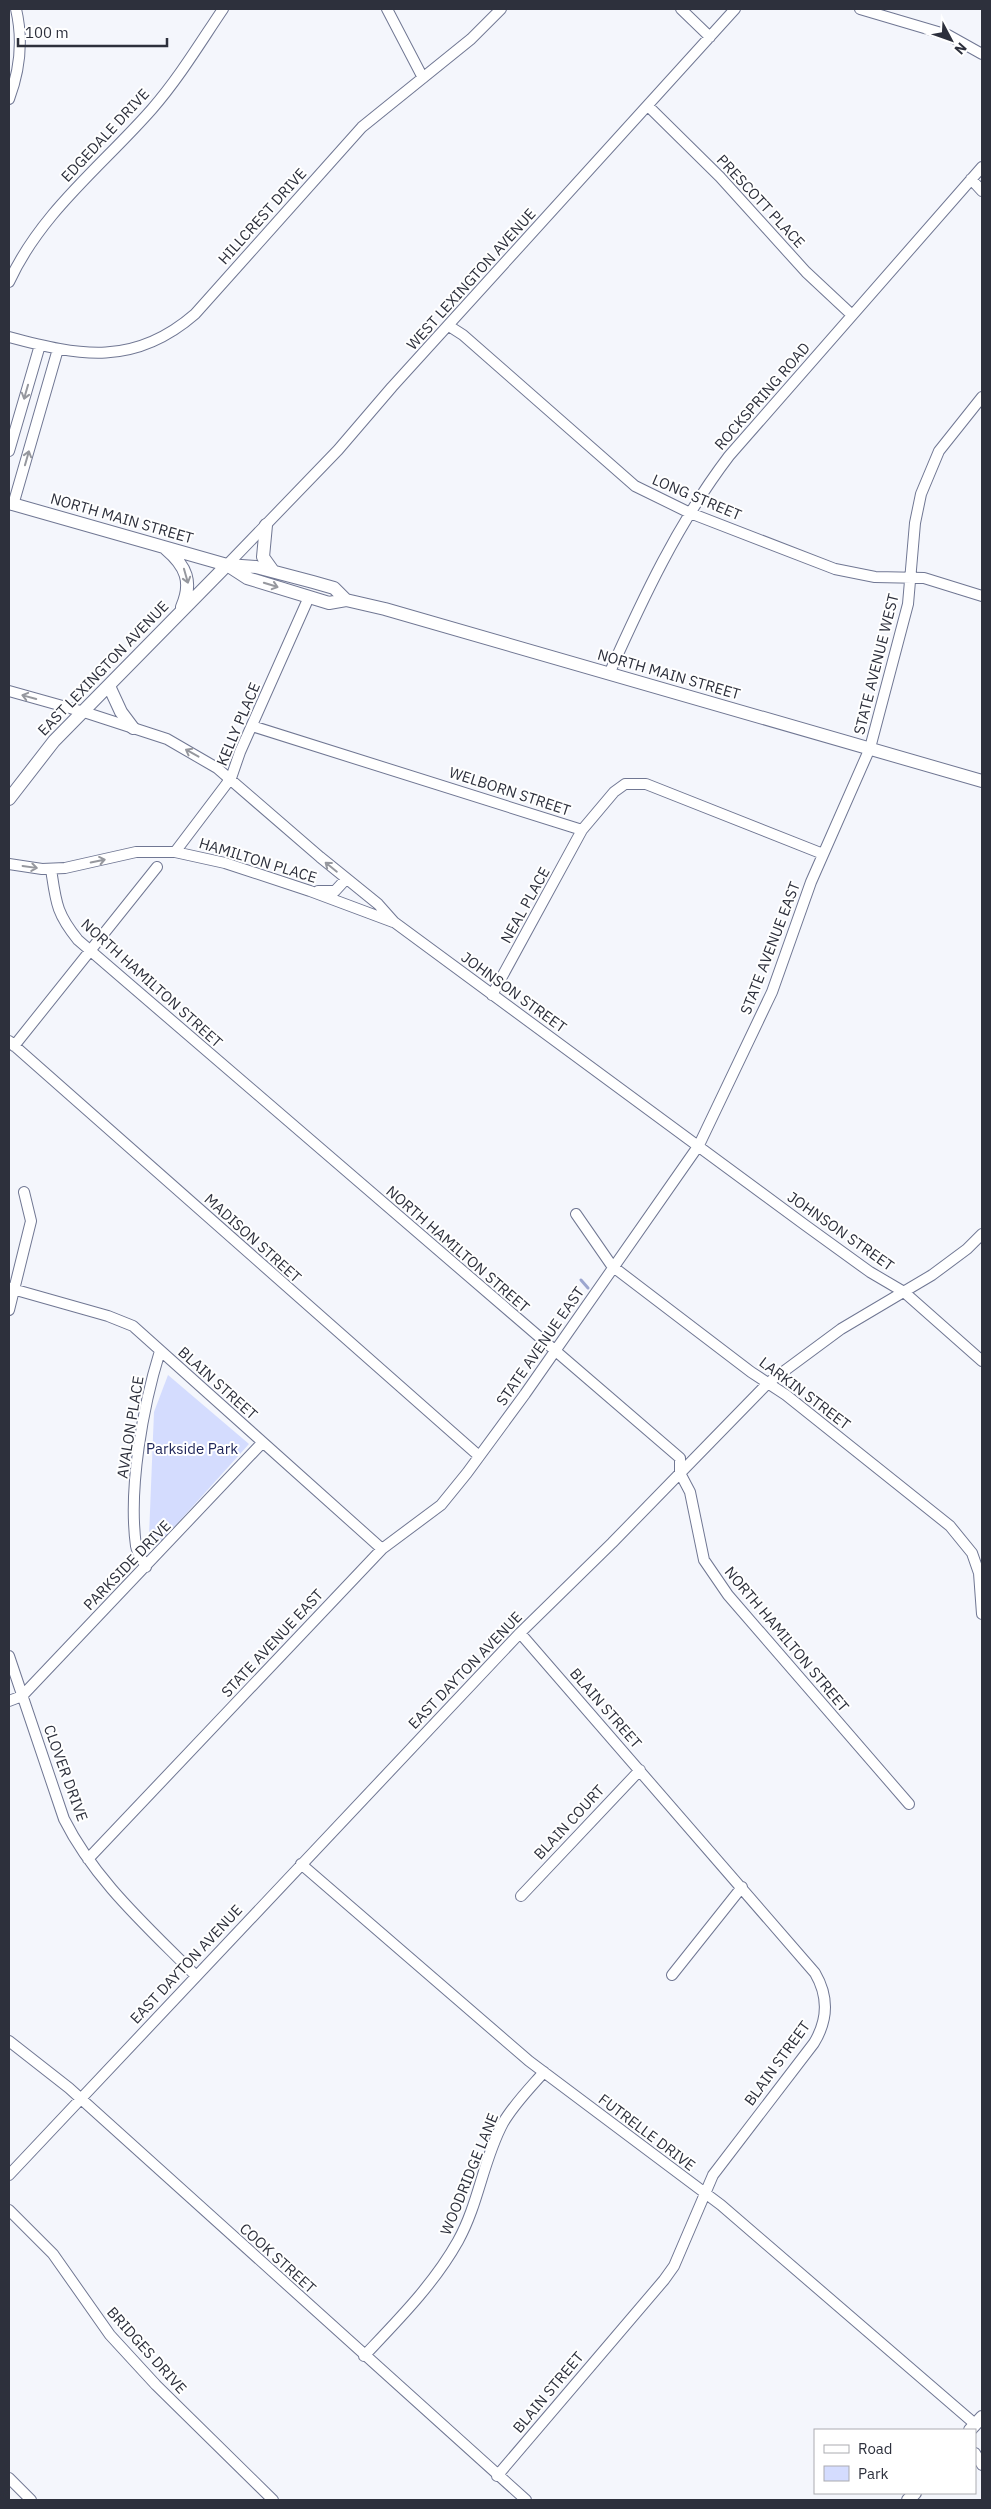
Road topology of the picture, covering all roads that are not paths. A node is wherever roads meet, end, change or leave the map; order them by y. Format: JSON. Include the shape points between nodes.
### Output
{"nodes":[{"id":1,"x":16,"y":9,"type":"edge"},
{"id":2,"x":223,"y":9,"type":"edge"},
{"id":3,"x":387,"y":9,"type":"edge"},
{"id":4,"x":501,"y":9,"type":"edge"},
{"id":5,"x":681,"y":9,"type":"edge"},
{"id":6,"x":735,"y":9,"type":"edge"},
{"id":7,"x":860,"y":9,"type":"edge"},
{"id":8,"x":710,"y":37,"type":"junction"},
{"id":9,"x":982,"y":54,"type":"edge"},
{"id":10,"x":423,"y":78,"type":"junction"},
{"id":11,"x":9,"y":99,"type":"edge"},
{"id":12,"x":648,"y":106,"type":"junction"},
{"id":13,"x":982,"y":167,"type":"edge"},
{"id":14,"x":971,"y":179,"type":"junction"},
{"id":15,"x":982,"y":191,"type":"edge"},
{"id":16,"x":9,"y":282,"type":"edge"},
{"id":17,"x":852,"y":315,"type":"junction"},
{"id":18,"x":449,"y":326,"type":"junction"},
{"id":19,"x":9,"y":337,"type":"edge"},
{"id":20,"x":40,"y":345,"type":"junction"},
{"id":21,"x":58,"y":349,"type":"junction"},
{"id":22,"x":982,"y":397,"type":"edge"},
{"id":23,"x":9,"y":451,"type":"edge"},
{"id":24,"x":11,"y":504,"type":"edge"},
{"id":25,"x":690,"y":513,"type":"junction"},
{"id":26,"x":266,"y":525,"type":"junction"},
{"id":27,"x":164,"y":547,"type":"junction"},
{"id":28,"x":227,"y":566,"type":"junction"},
{"id":29,"x":273,"y":571,"type":"junction"},
{"id":30,"x":911,"y":580,"type":"junction"},
{"id":31,"x":982,"y":596,"type":"edge"},
{"id":32,"x":309,"y":597,"type":"junction"},
{"id":33,"x":346,"y":600,"type":"junction"},
{"id":34,"x":180,"y":612,"type":"junction"},
{"id":35,"x":609,"y":674,"type":"junction"},
{"id":36,"x":109,"y":686,"type":"junction"},
{"id":37,"x":9,"y":692,"type":"edge"},
{"id":38,"x":84,"y":712,"type":"junction"},
{"id":39,"x":252,"y":726,"type":"junction"},
{"id":40,"x":133,"y":728,"type":"junction"},
{"id":41,"x":870,"y":748,"type":"junction"},
{"id":42,"x":231,"y":778,"type":"junction"},
{"id":43,"x":982,"y":781,"type":"edge"},
{"id":44,"x":9,"y":799,"type":"edge"},
{"id":45,"x":582,"y":830,"type":"junction"},
{"id":46,"x":176,"y":852,"type":"junction"},
{"id":47,"x":823,"y":854,"type":"junction"},
{"id":48,"x":9,"y":864,"type":"edge"},
{"id":49,"x":50,"y":868,"type":"junction"},
{"id":50,"x":158,"y":868,"type":"dead end"},
{"id":51,"x":346,"y":879,"type":"junction"},
{"id":52,"x":310,"y":890,"type":"junction"},
{"id":53,"x":394,"y":922,"type":"junction"},
{"id":54,"x":90,"y":951,"type":"junction"},
{"id":55,"x":492,"y":995,"type":"junction"},
{"id":56,"x":11,"y":1044,"type":"edge"},
{"id":57,"x":699,"y":1145,"type":"junction"},
{"id":58,"x":24,"y":1192,"type":"dead end"},
{"id":59,"x":576,"y":1214,"type":"dead end"},
{"id":60,"x":982,"y":1234,"type":"edge"},
{"id":61,"x":612,"y":1266,"type":"junction"},
{"id":62,"x":12,"y":1289,"type":"edge"},
{"id":63,"x":904,"y":1292,"type":"junction"},
{"id":64,"x":9,"y":1310,"type":"edge"},
{"id":65,"x":160,"y":1351,"type":"junction"},
{"id":66,"x":554,"y":1351,"type":"junction"},
{"id":67,"x":982,"y":1361,"type":"edge"},
{"id":68,"x":768,"y":1383,"type":"junction"},
{"id":69,"x":262,"y":1443,"type":"junction"},
{"id":70,"x":479,"y":1456,"type":"junction"},
{"id":71,"x":680,"y":1473,"type":"junction"},
{"id":72,"x":382,"y":1548,"type":"junction"},
{"id":73,"x":146,"y":1567,"type":"junction"},
{"id":74,"x":982,"y":1614,"type":"edge"},
{"id":75,"x":520,"y":1633,"type":"junction"},
{"id":76,"x":9,"y":1656,"type":"edge"},
{"id":77,"x":22,"y":1696,"type":"junction"},
{"id":78,"x":9,"y":1701,"type":"edge"},
{"id":79,"x":640,"y":1770,"type":"junction"},
{"id":80,"x":909,"y":1804,"type":"dead end"},
{"id":81,"x":88,"y":1859,"type":"junction"},
{"id":82,"x":301,"y":1864,"type":"junction"},
{"id":83,"x":742,"y":1887,"type":"junction"},
{"id":84,"x":521,"y":1896,"type":"dead end"},
{"id":85,"x":672,"y":1975,"type":"dead end"},
{"id":86,"x":196,"y":1976,"type":"junction"},
{"id":87,"x":9,"y":2041,"type":"edge"},
{"id":88,"x":544,"y":2072,"type":"junction"},
{"id":89,"x":78,"y":2099,"type":"junction"},
{"id":90,"x":9,"y":2174,"type":"edge"},
{"id":91,"x":704,"y":2192,"type":"junction"},
{"id":92,"x":9,"y":2210,"type":"edge"},
{"id":93,"x":364,"y":2356,"type":"junction"},
{"id":94,"x":976,"y":2424,"type":"edge"},
{"id":95,"x":497,"y":2476,"type":"junction"},
{"id":96,"x":9,"y":2478,"type":"edge"},
{"id":97,"x":31,"y":2500,"type":"edge"},
{"id":98,"x":273,"y":2500,"type":"edge"},
{"id":99,"x":526,"y":2500,"type":"edge"}],
"edges":[{"from":1,"to":11,"type":"street","via":[[20,54]]},
{"from":2,"to":16,"type":"street","name":"EDGEDALE DRIVE","via":[[153,108],[45,223]]},
{"from":3,"to":10,"type":"street"},
{"from":4,"to":10,"type":"street","name":"HILLCREST DRIVE","via":[[471,39]]},
{"from":5,"to":8,"type":"street"},
{"from":6,"to":8,"type":"street","name":"WEST LEXINGTON AVENUE"},
{"from":7,"to":9,"type":"street","via":[[948,35]]},
{"from":8,"to":12,"type":"street","name":"WEST LEXINGTON AVENUE"},
{"from":10,"to":21,"type":"street","name":"HILLCREST DRIVE","via":[[362,127],[179,328],[129,351],[99,354]]},
{"from":12,"to":17,"type":"street","name":"PRESCOTT PLACE","via":[[720,177],[806,272]]},
{"from":12,"to":18,"type":"street","name":"WEST LEXINGTON AVENUE"},
{"from":13,"to":14,"type":"street","name":"ROCKSPRING ROAD"},
{"from":14,"to":15,"type":"street"},
{"from":14,"to":17,"type":"street","name":"ROCKSPRING ROAD"},
{"from":17,"to":25,"type":"street","name":"ROCKSPRING ROAD","via":[[729,456]]},
{"from":18,"to":25,"type":"street","name":"LONG STREET","via":[[635,486]]},
{"from":18,"to":26,"type":"street","name":"WEST LEXINGTON AVENUE"},
{"from":19,"to":20,"type":"street","name":"HILLCREST DRIVE"},
{"from":20,"to":21,"type":"street","name":"HILLCREST DRIVE"},
{"from":20,"to":23,"type":"street","one_way":true},
{"from":24,"to":21,"type":"street","one_way":true},
{"from":22,"to":30,"type":"street","name":"STATE AVENUE WEST","via":[[933,460],[915,523]]},
{"from":24,"to":27,"type":"main road","name":"NORTH MAIN STREET"},
{"from":25,"to":30,"type":"street","name":"LONG STREET","via":[[835,569]]},
{"from":25,"to":35,"type":"street","name":"ROCKSPRING ROAD","via":[[647,590]]},
{"from":26,"to":28,"type":"street","name":"WEST LEXINGTON AVENUE"},
{"from":26,"to":29,"type":"main road","via":[[263,557]]},
{"from":27,"to":28,"type":"main road","name":"NORTH MAIN STREET"},
{"from":27,"to":34,"type":"main road","one_way":true,"via":[[178,559],[188,581],[187,595]]},
{"from":28,"to":29,"type":"main road","name":"NORTH MAIN STREET"},
{"from":28,"to":32,"type":"main road","name":"NORTH MAIN STREET","one_way":true,"via":[[248,578]]},
{"from":28,"to":34,"type":"main road","name":"EAST LEXINGTON AVENUE"},
{"from":29,"to":33,"type":"main road","name":"NORTH MAIN STREET","via":[[334,588]]},
{"from":30,"to":31,"type":"street","name":"LONG STREET","via":[[924,578]]},
{"from":30,"to":41,"type":"street","name":"STATE AVENUE WEST","via":[[908,604]]},
{"from":32,"to":33,"type":"main road","name":"NORTH MAIN STREET","via":[[329,603]]},
{"from":32,"to":39,"type":"street","name":"KELLY PLACE"},
{"from":33,"to":35,"type":"main road","name":"NORTH MAIN STREET","via":[[385,608]]},
{"from":34,"to":36,"type":"main road","name":"EAST LEXINGTON AVENUE"},
{"from":35,"to":41,"type":"main road","name":"NORTH MAIN STREET"},
{"from":36,"to":38,"type":"main road","name":"EAST LEXINGTON AVENUE"},
{"from":36,"to":40,"type":"main road"},
{"from":38,"to":37,"type":"street","name":"JOHNSON STREET","one_way":true},
{"from":38,"to":40,"type":"street","name":"JOHNSON STREET"},
{"from":38,"to":44,"type":"main road","name":"EAST LEXINGTON AVENUE","via":[[54,741]]},
{"from":39,"to":42,"type":"street","name":"KELLY PLACE"},
{"from":39,"to":45,"type":"street","name":"WELBORN STREET"},
{"from":42,"to":40,"type":"street","name":"JOHNSON STREET","one_way":true,"via":[[166,739]]},
{"from":41,"to":43,"type":"main road","name":"NORTH MAIN STREET"},
{"from":41,"to":47,"type":"street","name":"STATE AVENUE EAST"},
{"from":42,"to":46,"type":"street","name":"KELLY PLACE"},
{"from":51,"to":42,"type":"street","name":"JOHNSON STREET","one_way":true},
{"from":45,"to":47,"type":"street","name":"WELBORN STREET","via":[[614,792],[625,784],[646,784]]},
{"from":45,"to":55,"type":"street","name":"NEAL PLACE"},
{"from":49,"to":46,"type":"street","name":"HAMILTON PLACE","one_way":true,"via":[[66,868],[136,852]]},
{"from":46,"to":52,"type":"street","name":"HAMILTON PLACE","via":[[225,863]]},
{"from":47,"to":57,"type":"street","name":"STATE AVENUE EAST","via":[[772,992]]},
{"from":48,"to":49,"type":"street","one_way":true},
{"from":49,"to":54,"type":"street","name":"NORTH HAMILTON STREET","via":[[57,909],[64,924]]},
{"from":50,"to":54,"type":"street"},
{"from":51,"to":52,"type":"street","via":[[335,891]]},
{"from":51,"to":53,"type":"street","name":"JOHNSON STREET","via":[[378,904]]},
{"from":52,"to":53,"type":"street","name":"HAMILTON PLACE"},
{"from":53,"to":55,"type":"street","name":"JOHNSON STREET"},
{"from":54,"to":56,"type":"street"},
{"from":54,"to":66,"type":"street","name":"NORTH HAMILTON STREET"},
{"from":55,"to":57,"type":"street","name":"JOHNSON STREET"},
{"from":56,"to":70,"type":"street","name":"MADISON STREET"},
{"from":57,"to":61,"type":"street","name":"STATE AVENUE EAST"},
{"from":57,"to":63,"type":"street","name":"JOHNSON STREET","via":[[870,1272]]},
{"from":58,"to":62,"type":"street","via":[[31,1220]]},
{"from":59,"to":61,"type":"street","name":"LARKIN STREET"},
{"from":60,"to":63,"type":"street","name":"EAST DAYTON AVENUE","via":[[960,1255]]},
{"from":61,"to":66,"type":"street","name":"STATE AVENUE EAST"},
{"from":61,"to":68,"type":"street","name":"LARKIN STREET"},
{"from":62,"to":64,"type":"street"},
{"from":62,"to":65,"type":"street","name":"BLAIN STREET","via":[[125,1322]]},
{"from":63,"to":67,"type":"street","name":"JOHNSON STREET"},
{"from":63,"to":68,"type":"street","name":"EAST DAYTON AVENUE","via":[[841,1329]]},
{"from":65,"to":69,"type":"street","name":"BLAIN STREET"},
{"from":65,"to":73,"type":"street","name":"AVALON PLACE","via":[[136,1469],[136,1548]]},
{"from":66,"to":70,"type":"street","name":"STATE AVENUE EAST"},
{"from":66,"to":71,"type":"street","name":"NORTH HAMILTON STREET","via":[[680,1458]]},
{"from":68,"to":71,"type":"street","name":"EAST DAYTON AVENUE"},
{"from":68,"to":74,"type":"street","name":"LARKIN STREET","via":[[954,1530],[972,1553],[979,1573]]},
{"from":69,"to":72,"type":"street","name":"BLAIN STREET"},
{"from":69,"to":73,"type":"street","name":"PARKSIDE DRIVE"},
{"from":70,"to":72,"type":"street","name":"STATE AVENUE EAST","via":[[441,1505]]},
{"from":71,"to":75,"type":"street","name":"EAST DAYTON AVENUE"},
{"from":71,"to":80,"type":"street","name":"NORTH HAMILTON STREET","via":[[690,1492],[704,1560],[728,1595]]},
{"from":72,"to":81,"type":"street","name":"STATE AVENUE EAST"},
{"from":73,"to":77,"type":"street","name":"PARKSIDE DRIVE"},
{"from":75,"to":79,"type":"street","name":"BLAIN STREET"},
{"from":75,"to":82,"type":"street","name":"EAST DAYTON AVENUE"},
{"from":76,"to":77,"type":"street","name":"CLOVER DRIVE"},
{"from":77,"to":78,"type":"street","name":"PARKSIDE DRIVE"},
{"from":77,"to":81,"type":"street","name":"CLOVER DRIVE","via":[[64,1819]]},
{"from":79,"to":83,"type":"street","name":"BLAIN STREET"},
{"from":79,"to":84,"type":"street","name":"BLAIN COURT"},
{"from":81,"to":86,"type":"street","name":"CLOVER DRIVE","via":[[112,1892]]},
{"from":82,"to":86,"type":"street","name":"EAST DAYTON AVENUE"},
{"from":82,"to":88,"type":"street","name":"FUTRELLE DRIVE"},
{"from":83,"to":85,"type":"street"},
{"from":83,"to":91,"type":"street","name":"BLAIN STREET","via":[[816,1973],[823,1986],[826,2018],[814,2043],[741,2137]]},
{"from":86,"to":89,"type":"street","name":"EAST DAYTON AVENUE"},
{"from":87,"to":89,"type":"street","name":"COOK STREET"},
{"from":88,"to":91,"type":"street","name":"FUTRELLE DRIVE"},
{"from":88,"to":93,"type":"street","name":"WOODRIDGE LANE","via":[[504,2123],[492,2147],[482,2185],[447,2260],[409,2308]]},
{"from":89,"to":90,"type":"street","name":"EAST DAYTON AVENUE"},
{"from":89,"to":93,"type":"street","name":"COOK STREET"},
{"from":91,"to":94,"type":"street","name":"FUTRELLE DRIVE"},
{"from":91,"to":95,"type":"street","name":"BLAIN STREET","via":[[687,2237],[664,2280]]},
{"from":92,"to":98,"type":"street","name":"BRIDGES DRIVE","via":[[53,2254],[110,2335]]},
{"from":93,"to":95,"type":"street","name":"COOK STREET"},
{"from":95,"to":99,"type":"street","name":"COOK STREET"},
{"from":96,"to":97,"type":"street"}]}
